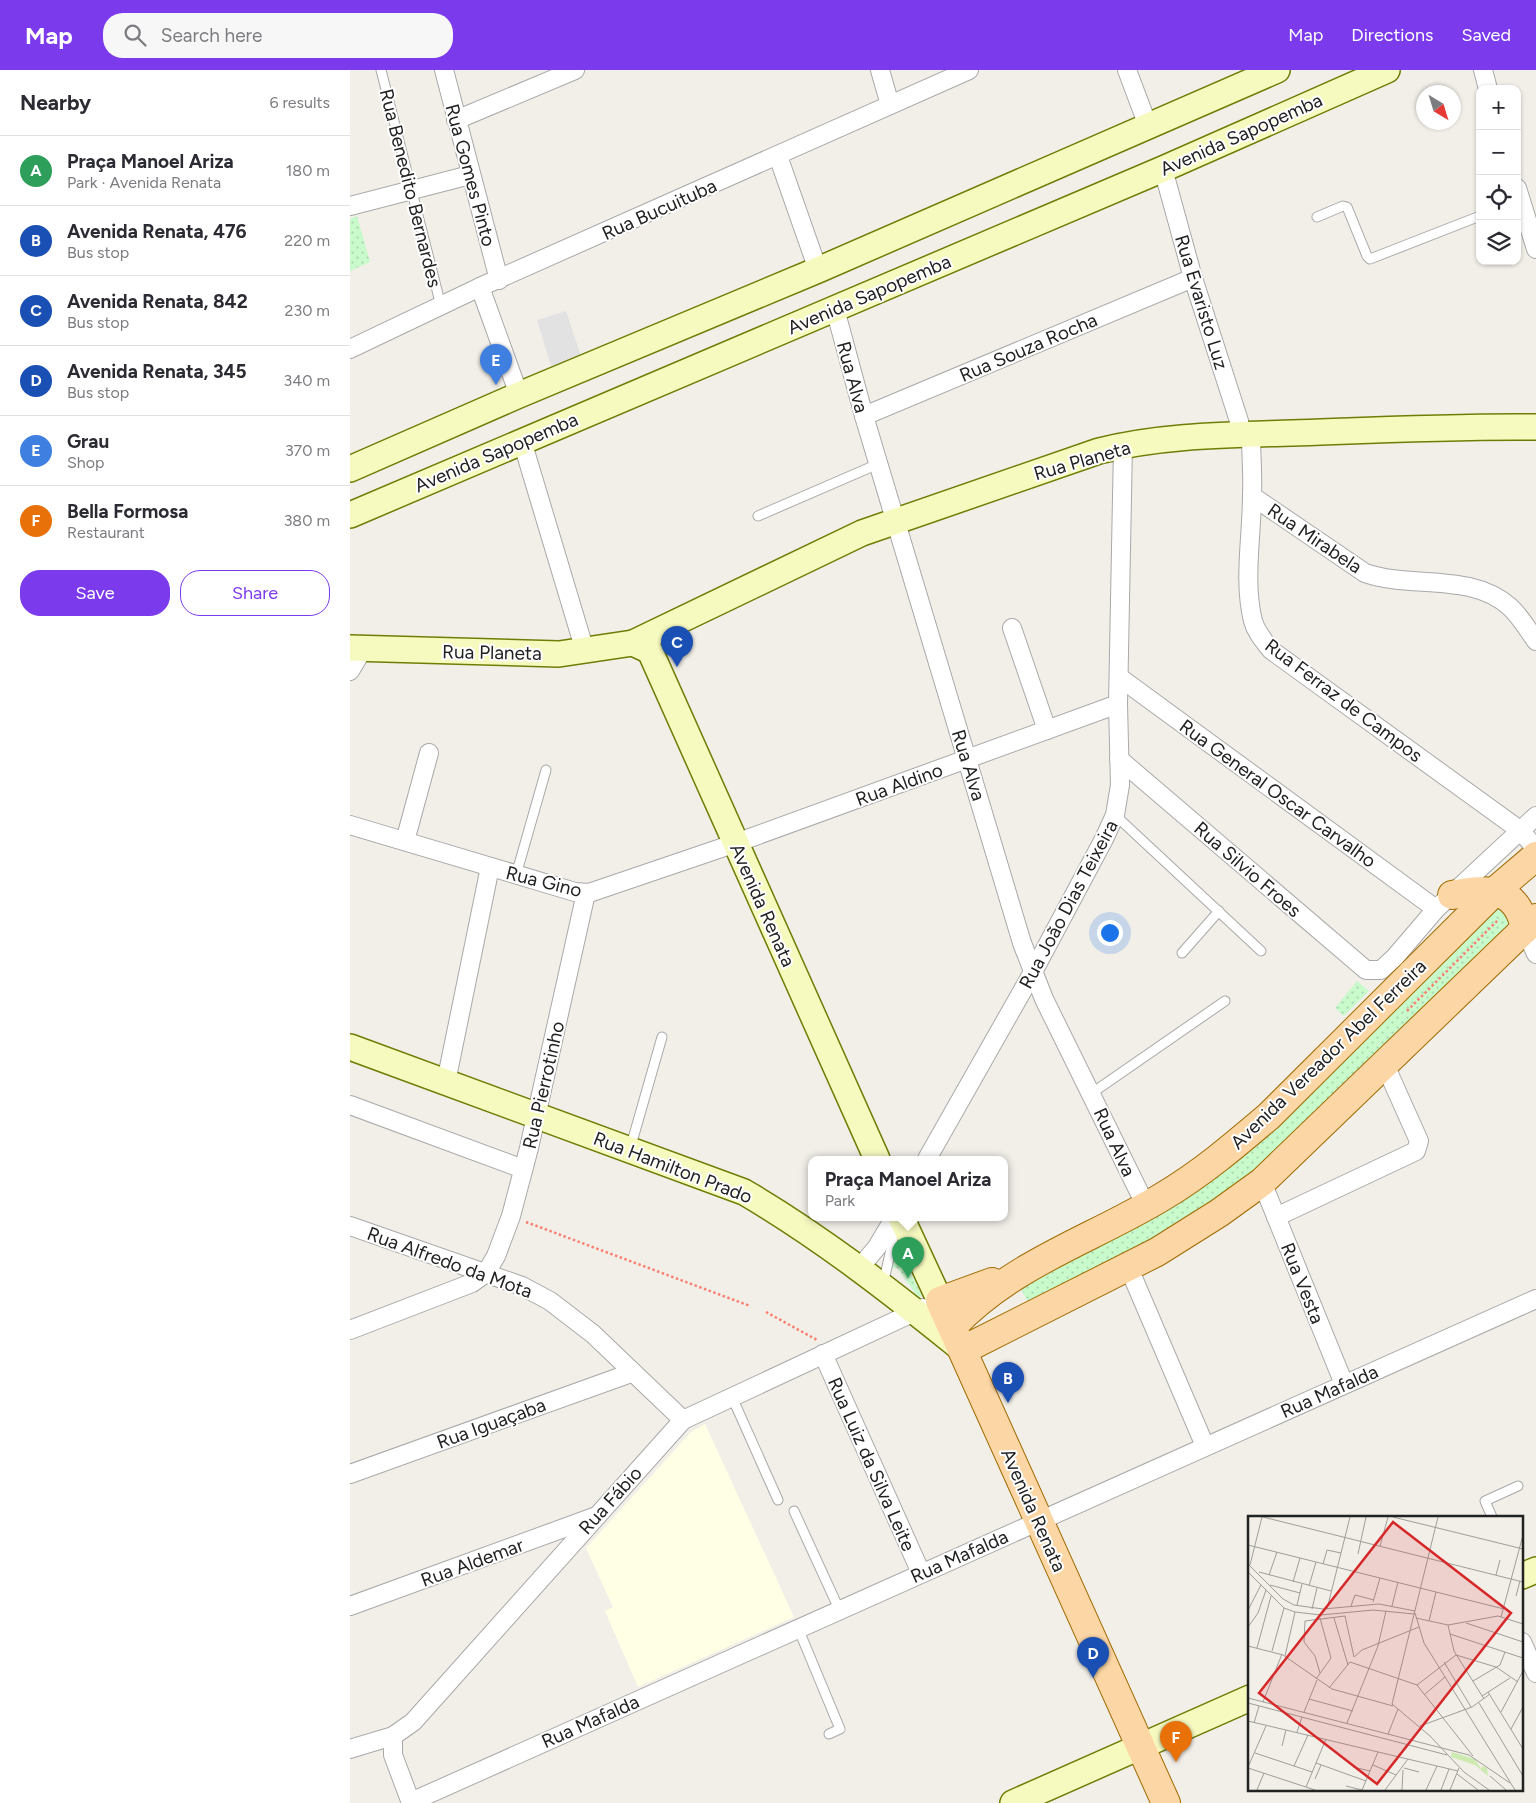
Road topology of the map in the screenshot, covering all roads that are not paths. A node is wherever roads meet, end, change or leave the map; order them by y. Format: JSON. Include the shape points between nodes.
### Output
{"nodes":[{"id":1,"x":381,"y":70,"type":"edge"},
{"id":2,"x":444,"y":70,"type":"edge"},
{"id":3,"x":575,"y":70,"type":"edge"},
{"id":4,"x":880,"y":70,"type":"edge"},
{"id":5,"x":969,"y":70,"type":"edge"},
{"id":6,"x":1127,"y":70,"type":"edge"},
{"id":7,"x":1277,"y":70,"type":"edge"},
{"id":8,"x":1387,"y":70,"type":"edge"},
{"id":9,"x":1482,"y":70,"type":"edge"},
{"id":10,"x":1487,"y":85,"type":"edge"},
{"id":11,"x":890,"y":105,"type":"junction"},
{"id":12,"x":456,"y":120,"type":"junction"},
{"id":13,"x":1148,"y":126,"type":"junction"},
{"id":14,"x":778,"y":156,"type":"junction"},
{"id":15,"x":1163,"y":169,"type":"junction"},
{"id":16,"x":470,"y":175,"type":"junction"},
{"id":17,"x":412,"y":190,"type":"junction"},
{"id":18,"x":1521,"y":201,"type":"edge"},
{"id":19,"x":350,"y":206,"type":"edge"},
{"id":20,"x":1317,"y":216,"type":"dead end"},
{"id":21,"x":1532,"y":217,"type":"edge"},
{"id":22,"x":1476,"y":218,"type":"edge"},
{"id":23,"x":1536,"y":249,"type":"edge"},
{"id":24,"x":818,"y":270,"type":"junction"},
{"id":25,"x":1193,"y":278,"type":"junction"},
{"id":26,"x":499,"y":280,"type":"junction"},
{"id":27,"x":480,"y":287,"type":"junction"},
{"id":28,"x":441,"y":306,"type":"junction"},
{"id":29,"x":835,"y":309,"type":"junction"},
{"id":30,"x":350,"y":349,"type":"edge"},
{"id":31,"x":519,"y":395,"type":"junction"},
{"id":32,"x":864,"y":416,"type":"junction"},
{"id":33,"x":1536,"y":427,"type":"edge"},
{"id":34,"x":1245,"y":434,"type":"junction"},
{"id":35,"x":522,"y":441,"type":"junction"},
{"id":36,"x":1124,"y":445,"type":"junction"},
{"id":37,"x":878,"y":464,"type":"junction"},
{"id":38,"x":350,"y":469,"type":"edge"},
{"id":39,"x":1252,"y":496,"type":"junction"},
{"id":40,"x":350,"y":515,"type":"edge"},
{"id":41,"x":758,"y":516,"type":"dead end"},
{"id":42,"x":895,"y":522,"type":"junction"},
{"id":43,"x":1012,"y":628,"type":"dead end"},
{"id":44,"x":1536,"y":641,"type":"edge"},
{"id":45,"x":647,"y":642,"type":"junction"},
{"id":46,"x":356,"y":648,"type":"edge"},
{"id":47,"x":585,"y":651,"type":"junction"},
{"id":48,"x":350,"y":671,"type":"edge"},
{"id":49,"x":1119,"y":677,"type":"junction"},
{"id":50,"x":1118,"y":704,"type":"junction"},
{"id":51,"x":1046,"y":730,"type":"junction"},
{"id":52,"x":429,"y":753,"type":"dead end"},
{"id":53,"x":967,"y":759,"type":"junction"},
{"id":54,"x":1120,"y":759,"type":"junction"},
{"id":55,"x":546,"y":770,"type":"dead end"},
{"id":56,"x":1115,"y":815,"type":"junction"},
{"id":57,"x":1536,"y":816,"type":"edge"},
{"id":58,"x":350,"y":825,"type":"edge"},
{"id":59,"x":1521,"y":831,"type":"junction"},
{"id":60,"x":405,"y":841,"type":"junction"},
{"id":61,"x":736,"y":843,"type":"junction"},
{"id":62,"x":1536,"y":855,"type":"edge"},
{"id":63,"x":490,"y":867,"type":"junction"},
{"id":64,"x":516,"y":875,"type":"junction"},
{"id":65,"x":1494,"y":892,"type":"junction"},
{"id":66,"x":586,"y":893,"type":"junction"},
{"id":67,"x":1444,"y":902,"type":"junction"},
{"id":68,"x":1219,"y":912,"type":"junction"},
{"id":69,"x":1530,"y":924,"type":"edge"},
{"id":70,"x":1262,"y":951,"type":"dead end"},
{"id":71,"x":1182,"y":953,"type":"dead end"},
{"id":72,"x":1536,"y":954,"type":"edge"},
{"id":73,"x":1033,"y":972,"type":"junction"},
{"id":74,"x":1225,"y":1001,"type":"dead end"},
{"id":75,"x":662,"y":1036,"type":"dead end"},
{"id":76,"x":350,"y":1047,"type":"edge"},
{"id":77,"x":1385,"y":1066,"type":"junction"},
{"id":78,"x":446,"y":1082,"type":"junction"},
{"id":79,"x":1092,"y":1093,"type":"junction"},
{"id":80,"x":350,"y":1105,"type":"edge"},
{"id":81,"x":536,"y":1115,"type":"junction"},
{"id":82,"x":630,"y":1149,"type":"junction"},
{"id":83,"x":876,"y":1156,"type":"edge"},
{"id":84,"x":929,"y":1156,"type":"edge"},
{"id":85,"x":523,"y":1169,"type":"junction"},
{"id":86,"x":1262,"y":1182,"type":"junction"},
{"id":87,"x":1146,"y":1206,"type":"junction"},
{"id":88,"x":1276,"y":1216,"type":"junction"},
{"id":89,"x":895,"y":1221,"type":"edge"},
{"id":90,"x":897,"y":1221,"type":"edge"},
{"id":91,"x":900,"y":1221,"type":"edge"},
{"id":92,"x":350,"y":1226,"type":"edge"},
{"id":93,"x":1128,"y":1266,"type":"junction"},
{"id":94,"x":858,"y":1270,"type":"junction"},
{"id":95,"x":486,"y":1273,"type":"junction"},
{"id":96,"x":1017,"y":1273,"type":"junction"},
{"id":97,"x":882,"y":1286,"type":"junction"},
{"id":98,"x":1536,"y":1299,"type":"edge"},
{"id":99,"x":940,"y":1300,"type":"junction"},
{"id":100,"x":916,"y":1312,"type":"junction"},
{"id":101,"x":1032,"y":1315,"type":"junction"},
{"id":102,"x":350,"y":1330,"type":"edge"},
{"id":103,"x":957,"y":1338,"type":"junction"},
{"id":104,"x":828,"y":1352,"type":"junction"},
{"id":105,"x":631,"y":1373,"type":"junction"},
{"id":106,"x":1344,"y":1384,"type":"junction"},
{"id":107,"x":732,"y":1397,"type":"junction"},
{"id":108,"x":683,"y":1420,"type":"junction"},
{"id":109,"x":1205,"y":1446,"type":"junction"},
{"id":110,"x":350,"y":1474,"type":"edge"},
{"id":111,"x":1518,"y":1486,"type":"dead end"},
{"id":112,"x":778,"y":1500,"type":"dead end"},
{"id":113,"x":794,"y":1511,"type":"dead end"},
{"id":114,"x":1492,"y":1516,"type":"edge"},
{"id":115,"x":594,"y":1517,"type":"junction"},
{"id":116,"x":1039,"y":1520,"type":"junction"},
{"id":117,"x":1536,"y":1570,"type":"edge"},
{"id":118,"x":920,"y":1573,"type":"junction"},
{"id":119,"x":1524,"y":1575,"type":"edge"},
{"id":120,"x":350,"y":1606,"type":"edge"},
{"id":121,"x":840,"y":1609,"type":"junction"},
{"id":122,"x":798,"y":1628,"type":"junction"},
{"id":123,"x":1524,"y":1646,"type":"edge"},
{"id":124,"x":1536,"y":1673,"type":"edge"},
{"id":125,"x":1248,"y":1699,"type":"edge"},
{"id":126,"x":829,"y":1734,"type":"dead end"},
{"id":127,"x":393,"y":1736,"type":"junction"},
{"id":128,"x":1140,"y":1747,"type":"junction"},
{"id":129,"x":350,"y":1749,"type":"edge"},
{"id":130,"x":411,"y":1802,"type":"edge"},
{"id":131,"x":1014,"y":1803,"type":"edge"},
{"id":132,"x":1166,"y":1803,"type":"edge"}],
"edges":[{"from":1,"to":17,"type":"lane","name":"Rua Benedito Bernardes"},
{"from":2,"to":12,"type":"street","name":"Rua Gomes Pinto"},
{"from":3,"to":12,"type":"street"},
{"from":4,"to":11,"type":"street"},
{"from":5,"to":11,"type":"street","name":"Rua Bucuituba"},
{"from":6,"to":13,"type":"street"},
{"from":7,"to":13,"type":"main road"},
{"from":8,"to":15,"type":"main road","name":"Avenida Sapopemba"},
{"from":9,"to":10,"type":"street"},
{"from":11,"to":14,"type":"street","name":"Rua Bucuituba"},
{"from":12,"to":16,"type":"street","name":"Rua Gomes Pinto"},
{"from":13,"to":24,"type":"main road"},
{"from":14,"to":24,"type":"street"},
{"from":14,"to":26,"type":"street","name":"Rua Bucuituba"},
{"from":15,"to":25,"type":"street","name":"Rua Evaristo Luz"},
{"from":15,"to":29,"type":"main road","name":"Avenida Sapopemba"},
{"from":16,"to":17,"type":"street"},
{"from":16,"to":26,"type":"street","name":"Rua Gomes Pinto"},
{"from":17,"to":19,"type":"street"},
{"from":17,"to":28,"type":"lane","name":"Rua Benedito Bernardes"},
{"from":18,"to":21,"type":"street"},
{"from":20,"to":22,"type":"lane","via":[[1347,206],[1370,259]]},
{"from":21,"to":23,"type":"street"},
{"from":24,"to":31,"type":"main road"},
{"from":25,"to":32,"type":"street","name":"Rua Souza Rocha"},
{"from":25,"to":34,"type":"street","name":"Rua Evaristo Luz"},
{"from":26,"to":27,"type":"street","name":"Rua Bucuituba"},
{"from":27,"to":28,"type":"street","name":"Rua Bucuituba"},
{"from":27,"to":31,"type":"street"},
{"from":28,"to":30,"type":"street","name":"Rua Bucuituba"},
{"from":29,"to":32,"type":"street","name":"Rua Alva"},
{"from":29,"to":35,"type":"main road","name":"Avenida Sapopemba"},
{"from":31,"to":38,"type":"main road"},
{"from":32,"to":37,"type":"street","name":"Rua Alva"},
{"from":33,"to":34,"type":"main road","name":"Rua Planeta","via":[[1470,426]]},
{"from":34,"to":36,"type":"main road","name":"Rua Planeta"},
{"from":34,"to":39,"type":"street","name":"Rua Ferraz de Campos"},
{"from":35,"to":40,"type":"main road","name":"Avenida Sapopemba"},
{"from":35,"to":47,"type":"street"},
{"from":36,"to":42,"type":"main road","name":"Rua Planeta"},
{"from":36,"to":49,"type":"street","name":"Rua João Dias Teixeira"},
{"from":37,"to":41,"type":"lane"},
{"from":37,"to":42,"type":"street","name":"Rua Alva"},
{"from":39,"to":44,"type":"street","name":"Rua Mirabela","via":[[1364,573],[1382,579],[1470,587],[1499,600],[1510,607]]},
{"from":39,"to":59,"type":"street","name":"Rua Ferraz de Campos","via":[[1250,609],[1253,624],[1261,638],[1271,650]]},
{"from":42,"to":45,"type":"main road","name":"Rua Planeta","via":[[854,537],[688,616]]},
{"from":42,"to":53,"type":"street","name":"Rua Alva"},
{"from":43,"to":51,"type":"street"},
{"from":45,"to":47,"type":"main road","name":"Rua Planeta"},
{"from":45,"to":61,"type":"main road","name":"Avenida Renata"},
{"from":46,"to":47,"type":"main road","name":"Rua Planeta","via":[[559,654]]},
{"from":46,"to":48,"type":"street"},
{"from":49,"to":50,"type":"street","name":"Rua João Dias Teixeira"},
{"from":49,"to":67,"type":"street","name":"Rua General Oscar Carvalho"},
{"from":50,"to":51,"type":"street","name":"Rua Aldino"},
{"from":50,"to":54,"type":"street","name":"Rua João Dias Teixeira"},
{"from":51,"to":53,"type":"street","name":"Rua Aldino"},
{"from":52,"to":60,"type":"street"},
{"from":53,"to":61,"type":"street","name":"Rua Aldino"},
{"from":53,"to":73,"type":"street","name":"Rua Alva"},
{"from":54,"to":56,"type":"street","name":"Rua João Dias Teixeira"},
{"from":54,"to":67,"type":"street","name":"Rua Silvio Froes","via":[[1366,970],[1381,970]]},
{"from":55,"to":64,"type":"lane"},
{"from":56,"to":68,"type":"lane"},
{"from":56,"to":73,"type":"street","name":"Rua João Dias Teixeira"},
{"from":57,"to":59,"type":"street"},
{"from":58,"to":60,"type":"street","name":"Rua Gino"},
{"from":59,"to":62,"type":"street","name":"Rua Ferraz de Campos"},
{"from":59,"to":67,"type":"street"},
{"from":60,"to":63,"type":"street","name":"Rua Gino"},
{"from":61,"to":66,"type":"street","name":"Rua Gino"},
{"from":61,"to":83,"type":"main road","name":"Avenida Renata"},
{"from":62,"to":65,"type":"main road","name":"Avenida Vereador Abel Ferreira"},
{"from":63,"to":64,"type":"street","name":"Rua Gino"},
{"from":63,"to":78,"type":"street"},
{"from":64,"to":66,"type":"street","name":"Rua Gino"},
{"from":65,"to":67,"type":"main road"},
{"from":65,"to":69,"type":"main road","via":[[1510,897]]},
{"from":65,"to":87,"type":"main road","name":"Avenida Vereador Abel Ferreira","via":[[1268,1116],[1195,1175]]},
{"from":66,"to":81,"type":"street","name":"Rua Pierrotinho"},
{"from":68,"to":70,"type":"lane"},
{"from":68,"to":71,"type":"lane"},
{"from":69,"to":72,"type":"street"},
{"from":69,"to":77,"type":"main road"},
{"from":73,"to":79,"type":"street","name":"Rua Alva"},
{"from":73,"to":84,"type":"street","name":"Rua João Dias Teixeira"},
{"from":74,"to":79,"type":"lane"},
{"from":75,"to":82,"type":"lane"},
{"from":76,"to":78,"type":"main road","name":"Rua Hamilton Prado"},
{"from":77,"to":86,"type":"main road"},
{"from":77,"to":88,"type":"street","via":[[1419,1141],[1416,1151]]},
{"from":78,"to":81,"type":"main road","name":"Rua Hamilton Prado"},
{"from":79,"to":87,"type":"street","name":"Rua Alva"},
{"from":80,"to":85,"type":"street"},
{"from":81,"to":82,"type":"main road","name":"Rua Hamilton Prado"},
{"from":81,"to":85,"type":"street","name":"Rua Pierrotinho"},
{"from":82,"to":94,"type":"main road","name":"Rua Hamilton Prado","via":[[744,1192]]},
{"from":85,"to":95,"type":"street","name":"Rua Pierrotinho","via":[[511,1216]]},
{"from":86,"to":88,"type":"street","name":"Rua Vesta"},
{"from":86,"to":93,"type":"main road","via":[[1196,1228]]},
{"from":87,"to":96,"type":"main road","name":"Avenida Vereador Abel Ferreira"},
{"from":88,"to":106,"type":"street","name":"Rua Vesta"},
{"from":89,"to":94,"type":"street"},
{"from":90,"to":97,"type":"lane"},
{"from":91,"to":99,"type":"main road","name":"Avenida Renata"},
{"from":92,"to":95,"type":"street","name":"Rua Alfredo da Mota"},
{"from":93,"to":101,"type":"main road"},
{"from":93,"to":109,"type":"street"},
{"from":94,"to":97,"type":"main road","name":"Rua Hamilton Prado"},
{"from":95,"to":102,"type":"street","via":[[455,1292]]},
{"from":95,"to":105,"type":"street","name":"Rua Alfredo da Mota","via":[[522,1286],[550,1301],[593,1334]]},
{"from":96,"to":99,"type":"main road"},
{"from":96,"to":101,"type":"main road","via":[[1010,1290],[1012,1299],[1019,1309]]},
{"from":96,"to":103,"type":"main road","name":"Avenida Vereador Abel Ferreira","via":[[974,1305]]},
{"from":97,"to":100,"type":"main road","name":"Rua Hamilton Prado"},
{"from":98,"to":106,"type":"street","name":"Rua Mafalda"},
{"from":99,"to":100,"type":"street","name":"Rua Fábio"},
{"from":99,"to":103,"type":"main road","name":"Avenida Renata"},
{"from":100,"to":103,"type":"main road","name":"Rua Hamilton Prado"},
{"from":100,"to":104,"type":"street","name":"Rua Fábio"},
{"from":101,"to":103,"type":"main road"},
{"from":103,"to":116,"type":"main road","name":"Avenida Renata"},
{"from":104,"to":107,"type":"street","name":"Rua Fábio"},
{"from":104,"to":118,"type":"street","name":"Rua Luiz da Silva Leite"},
{"from":105,"to":108,"type":"street","name":"Rua Alfredo da Mota"},
{"from":105,"to":110,"type":"street","name":"Rua Iguaçaba"},
{"from":106,"to":109,"type":"street","name":"Rua Mafalda"},
{"from":107,"to":108,"type":"street","name":"Rua Fábio"},
{"from":107,"to":112,"type":"lane"},
{"from":108,"to":115,"type":"street","name":"Rua Fábio"},
{"from":109,"to":116,"type":"street","name":"Rua Mafalda"},
{"from":111,"to":114,"type":"lane","via":[[1485,1501]]},
{"from":113,"to":121,"type":"lane"},
{"from":115,"to":120,"type":"street","name":"Rua Aldemar"},
{"from":115,"to":127,"type":"street","name":"Rua Fábio","via":[[413,1722]]},
{"from":116,"to":118,"type":"street","name":"Rua Mafalda"},
{"from":116,"to":128,"type":"main road","name":"Avenida Renata"},
{"from":117,"to":119,"type":"main road"},
{"from":118,"to":121,"type":"street","name":"Rua Mafalda"},
{"from":121,"to":122,"type":"street","name":"Rua Mafalda"},
{"from":122,"to":126,"type":"lane","via":[[840,1729]]},
{"from":122,"to":130,"type":"street","name":"Rua Mafalda"},
{"from":123,"to":124,"type":"street"},
{"from":125,"to":128,"type":"main road"},
{"from":127,"to":129,"type":"street","name":"Rua Fábio"},
{"from":127,"to":130,"type":"street","via":[[393,1756]]},
{"from":128,"to":131,"type":"main road"},
{"from":128,"to":132,"type":"main road","name":"Avenida Renata"}]}
